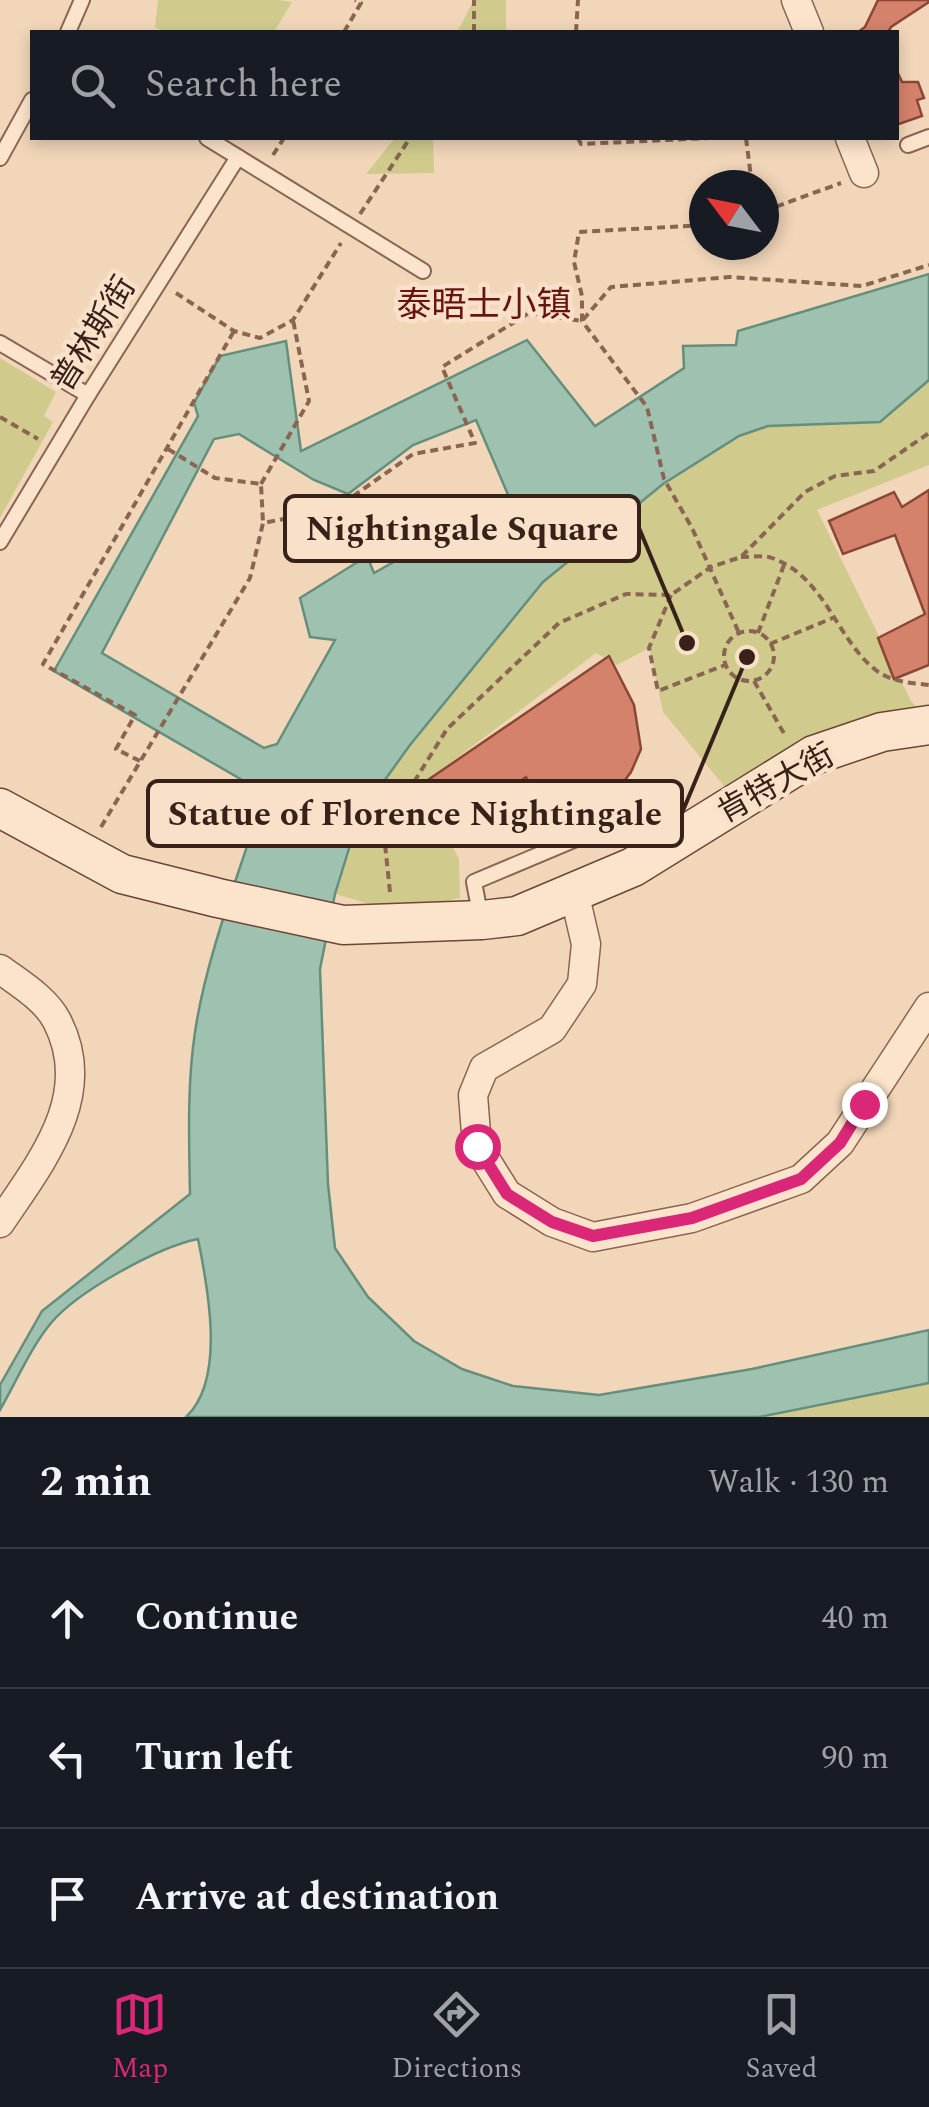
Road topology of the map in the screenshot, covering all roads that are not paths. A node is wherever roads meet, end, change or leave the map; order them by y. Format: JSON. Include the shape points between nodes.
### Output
{"nodes":[{"id":1,"x":82,"y":0,"type":"edge"},
{"id":2,"x":796,"y":0,"type":"edge"},
{"id":3,"x":69,"y":30,"type":"edge"},
{"id":4,"x":808,"y":30,"type":"edge"},
{"id":5,"x":30,"y":104,"type":"edge"},
{"id":6,"x":929,"y":137,"type":"edge"},
{"id":7,"x":211,"y":140,"type":"edge"},
{"id":8,"x":851,"y":140,"type":"edge"},
{"id":9,"x":908,"y":145,"type":"dead end"},
{"id":10,"x":238,"y":157,"type":"junction"},
{"id":11,"x":0,"y":158,"type":"edge"},
{"id":12,"x":864,"y":173,"type":"road end"},
{"id":13,"x":423,"y":271,"type":"dead end"},
{"id":14,"x":0,"y":343,"type":"edge"},
{"id":15,"x":88,"y":395,"type":"junction"},
{"id":16,"x":0,"y":542,"type":"edge"},
{"id":17,"x":929,"y":725,"type":"edge"},
{"id":18,"x":657,"y":805,"type":"dead end"},
{"id":19,"x":0,"y":808,"type":"edge"},
{"id":20,"x":574,"y":892,"type":"junction"},
{"id":21,"x":482,"y":920,"type":"junction"},
{"id":22,"x":0,"y":969,"type":"edge"},
{"id":23,"x":929,"y":1007,"type":"edge"},
{"id":24,"x":0,"y":1224,"type":"edge"}],
"edges":[{"from":1,"to":3,"type":"lane"},
{"from":2,"to":4,"type":"street"},
{"from":5,"to":11,"type":"lane"},
{"from":6,"to":9,"type":"lane"},
{"from":7,"to":10,"type":"lane"},
{"from":8,"to":12,"type":"street"},
{"from":10,"to":13,"type":"lane"},
{"from":10,"to":15,"type":"lane","name":"普林斯街"},
{"from":14,"to":15,"type":"lane"},
{"from":15,"to":16,"type":"lane","name":"普林斯街"},
{"from":17,"to":20,"type":"street","name":"肯特大街","via":[[882,732],[814,756],[633,867]]},
{"from":18,"to":21,"type":"lane","via":[[474,882]]},
{"from":19,"to":21,"type":"street","name":"肯特大街","via":[[122,874],[218,898],[343,925]]},
{"from":20,"to":21,"type":"street","name":"肯特大街","via":[[517,916]]},
{"from":20,"to":23,"type":"street","via":[[586,944],[582,984],[552,1030],[484,1068],[474,1095],[477,1146],[507,1194],[552,1222],[593,1236],[692,1218],[801,1179],[840,1143]]},
{"from":22,"to":24,"type":"street","via":[[56,1019],[73,1071],[56,1138]]}]}
